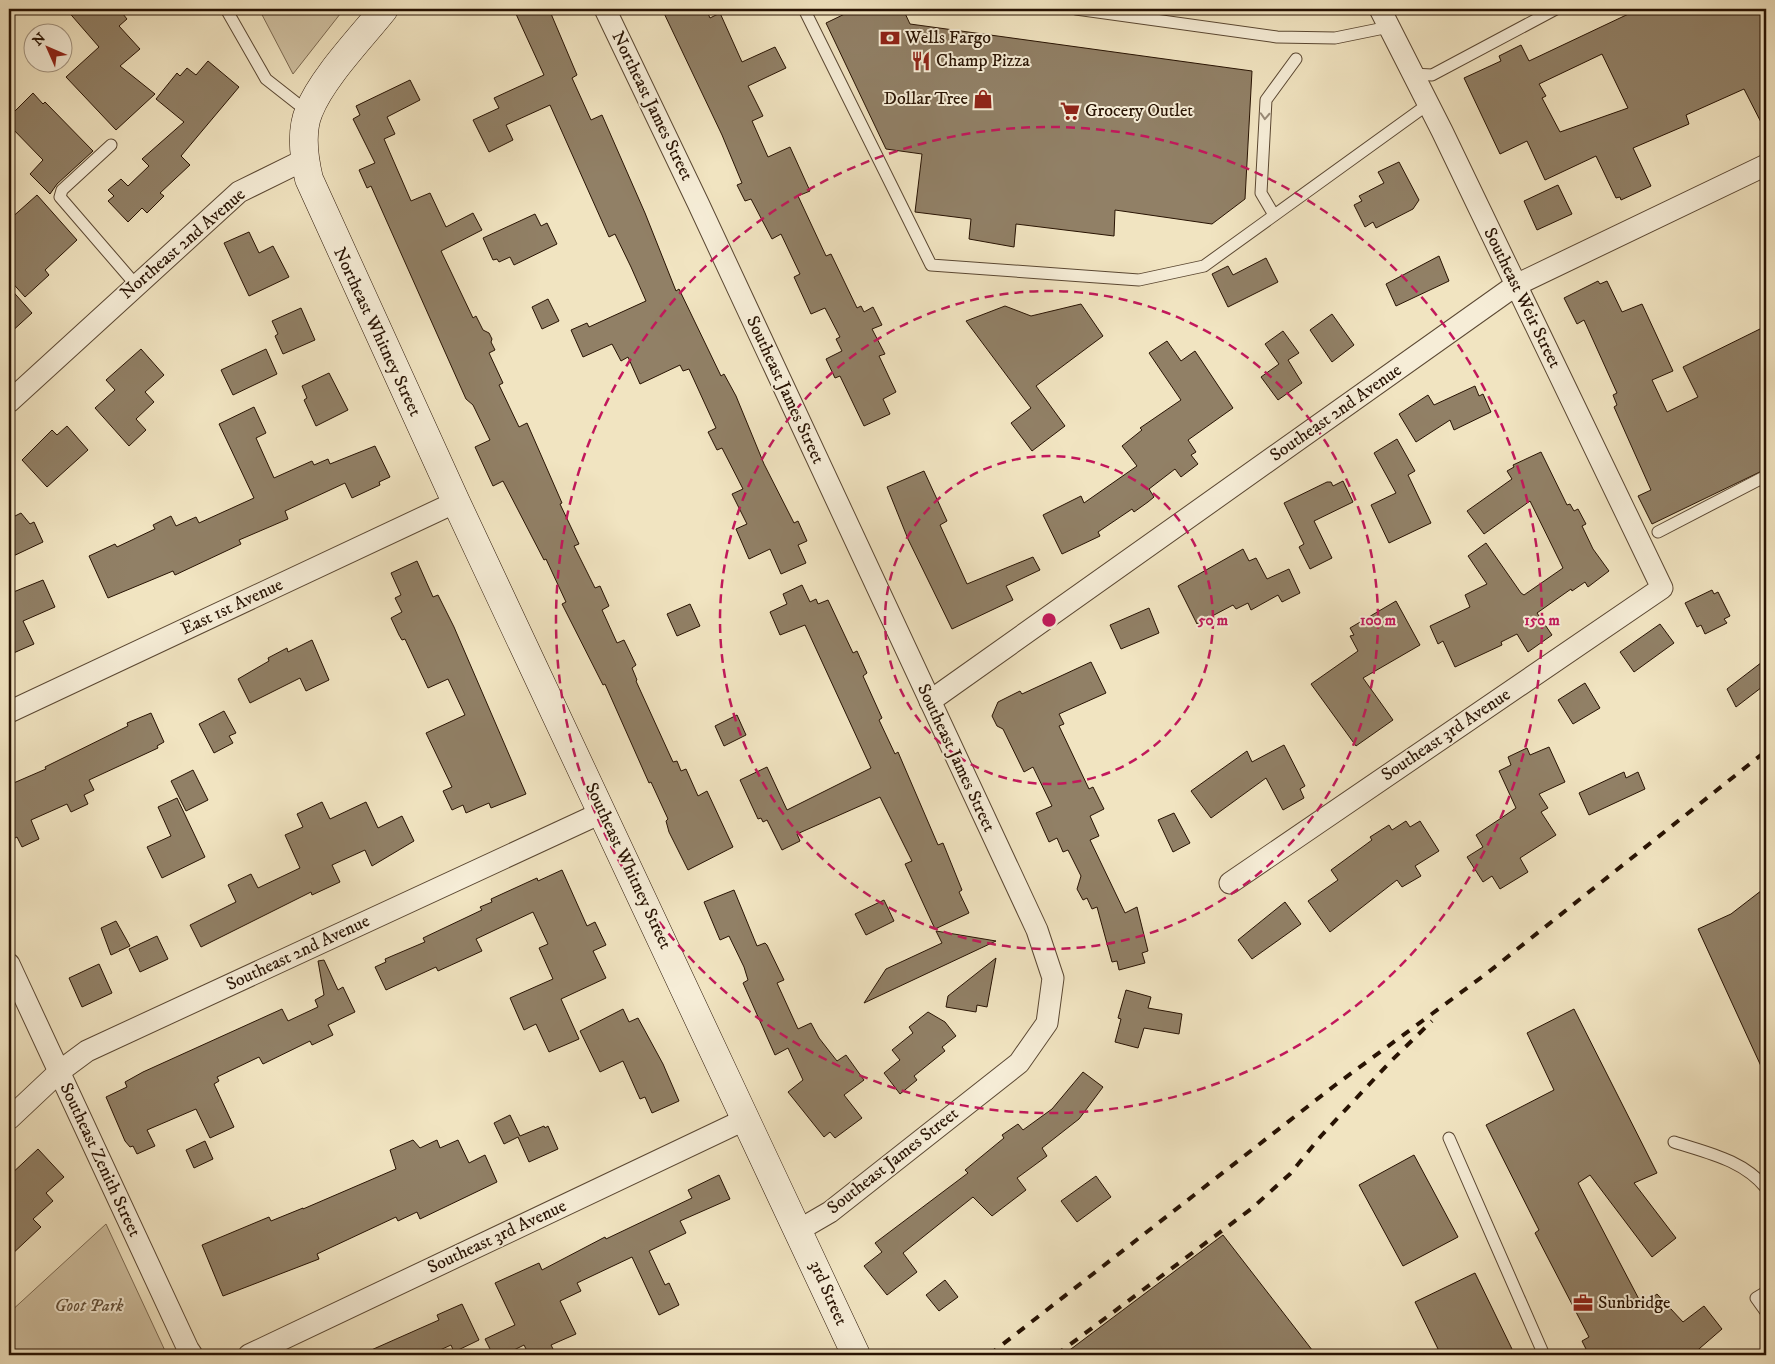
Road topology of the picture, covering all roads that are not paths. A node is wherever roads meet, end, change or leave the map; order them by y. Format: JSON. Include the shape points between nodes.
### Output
{"nodes":[{"id":1,"x":226,"y":9,"type":"edge"},
{"id":2,"x":384,"y":9,"type":"edge"},
{"id":3,"x":605,"y":9,"type":"edge"},
{"id":4,"x":804,"y":9,"type":"edge"},
{"id":5,"x":1076,"y":9,"type":"edge"},
{"id":6,"x":1556,"y":9,"type":"edge"},
{"id":7,"x":1385,"y":18,"type":"edge"},
{"id":8,"x":1296,"y":59,"type":"dead end"},
{"id":9,"x":1412,"y":74,"type":"junction"},
{"id":10,"x":1428,"y":105,"type":"junction"},
{"id":11,"x":308,"y":112,"type":"junction"},
{"id":12,"x":111,"y":145,"type":"dead end"},
{"id":13,"x":304,"y":160,"type":"junction"},
{"id":14,"x":1766,"y":165,"type":"edge"},
{"id":15,"x":698,"y":203,"type":"joint"},
{"id":16,"x":1274,"y":215,"type":"junction"},
{"id":17,"x":136,"y":285,"type":"junction"},
{"id":18,"x":1516,"y":285,"type":"junction"},
{"id":19,"x":9,"y":402,"type":"edge"},
{"id":20,"x":1766,"y":476,"type":"edge"},
{"id":21,"x":456,"y":502,"type":"junction"},
{"id":22,"x":1658,"y":532,"type":"dead end"},
{"id":23,"x":1662,"y":588,"type":"joint"},
{"id":24,"x":930,"y":701,"type":"junction"},
{"id":25,"x":9,"y":712,"type":"edge"},
{"id":26,"x":603,"y":812,"type":"junction"},
{"id":27,"x":1230,"y":883,"type":"dead end"},
{"id":28,"x":9,"y":964,"type":"edge"},
{"id":29,"x":60,"y":1072,"type":"junction"},
{"id":30,"x":9,"y":1119,"type":"edge"},
{"id":31,"x":746,"y":1119,"type":"junction"},
{"id":32,"x":1449,"y":1138,"type":"dead end"},
{"id":33,"x":1674,"y":1142,"type":"dead end"},
{"id":34,"x":1766,"y":1188,"type":"edge"},
{"id":35,"x":799,"y":1230,"type":"junction"},
{"id":36,"x":1766,"y":1292,"type":"edge"},
{"id":37,"x":1766,"y":1312,"type":"edge"},
{"id":38,"x":192,"y":1355,"type":"edge"},
{"id":39,"x":249,"y":1355,"type":"edge"},
{"id":40,"x":856,"y":1355,"type":"edge"},
{"id":41,"x":1544,"y":1355,"type":"edge"}],
"edges":[{"from":1,"to":11,"type":"lane","via":[[266,79]]},
{"from":2,"to":11,"type":"street","via":[[325,84]]},
{"from":3,"to":15,"type":"street","name":"Northeast James Street"},
{"from":4,"to":16,"type":"lane","via":[[931,265],[1139,280],[1204,266]]},
{"from":5,"to":7,"type":"lane","via":[[1277,37],[1336,38]]},
{"from":6,"to":9,"type":"lane","via":[[1432,75]]},
{"from":7,"to":9,"type":"street","name":"Southeast Weir Street"},
{"from":8,"to":16,"type":"lane","one_way":true,"via":[[1266,100],[1260,193]]},
{"from":9,"to":10,"type":"street","name":"Southeast Weir Street"},
{"from":10,"to":16,"type":"lane"},
{"from":10,"to":18,"type":"street","name":"Southeast Weir Street"},
{"from":11,"to":13,"type":"street"},
{"from":12,"to":17,"type":"lane","via":[[62,190],[60,197]]},
{"from":13,"to":17,"type":"street","name":"Northeast 2nd Avenue","via":[[239,192]]},
{"from":13,"to":21,"type":"street","name":"Northeast Whitney Street","via":[[318,203]]},
{"from":14,"to":18,"type":"street","name":"Southeast 2nd Avenue"},
{"from":15,"to":24,"type":"street","name":"Southeast James Street"},
{"from":17,"to":19,"type":"street","name":"Northeast 2nd Avenue"},
{"from":18,"to":23,"type":"street","name":"Southeast Weir Street"},
{"from":18,"to":24,"type":"street","name":"Southeast 2nd Avenue"},
{"from":20,"to":22,"type":"lane"},
{"from":21,"to":25,"type":"street","name":"East 1st Avenue"},
{"from":21,"to":26,"type":"street","name":"Southeast Whitney Street"},
{"from":23,"to":27,"type":"street","name":"Southeast 3rd Avenue"},
{"from":24,"to":35,"type":"street","name":"Southeast James Street","via":[[1037,930],[1053,978],[1047,1023],[1018,1063],[830,1212]]},
{"from":26,"to":29,"type":"street","name":"Southeast 2nd Avenue","via":[[86,1051]]},
{"from":26,"to":31,"type":"street","name":"Southeast Whitney Street"},
{"from":28,"to":29,"type":"street","name":"Southeast Zenith Street"},
{"from":29,"to":30,"type":"street","name":"Southeast 2nd Avenue"},
{"from":29,"to":38,"type":"street","name":"Southeast Zenith Street"},
{"from":31,"to":35,"type":"street","name":"Southeast Whitney Street"},
{"from":31,"to":39,"type":"street","name":"Southeast 3rd Avenue"},
{"from":32,"to":41,"type":"lane"},
{"from":33,"to":34,"type":"lane","via":[[1727,1159],[1756,1176]]},
{"from":35,"to":40,"type":"street","name":"3rd Street"},
{"from":36,"to":37,"type":"lane","via":[[1756,1298]]}]}
